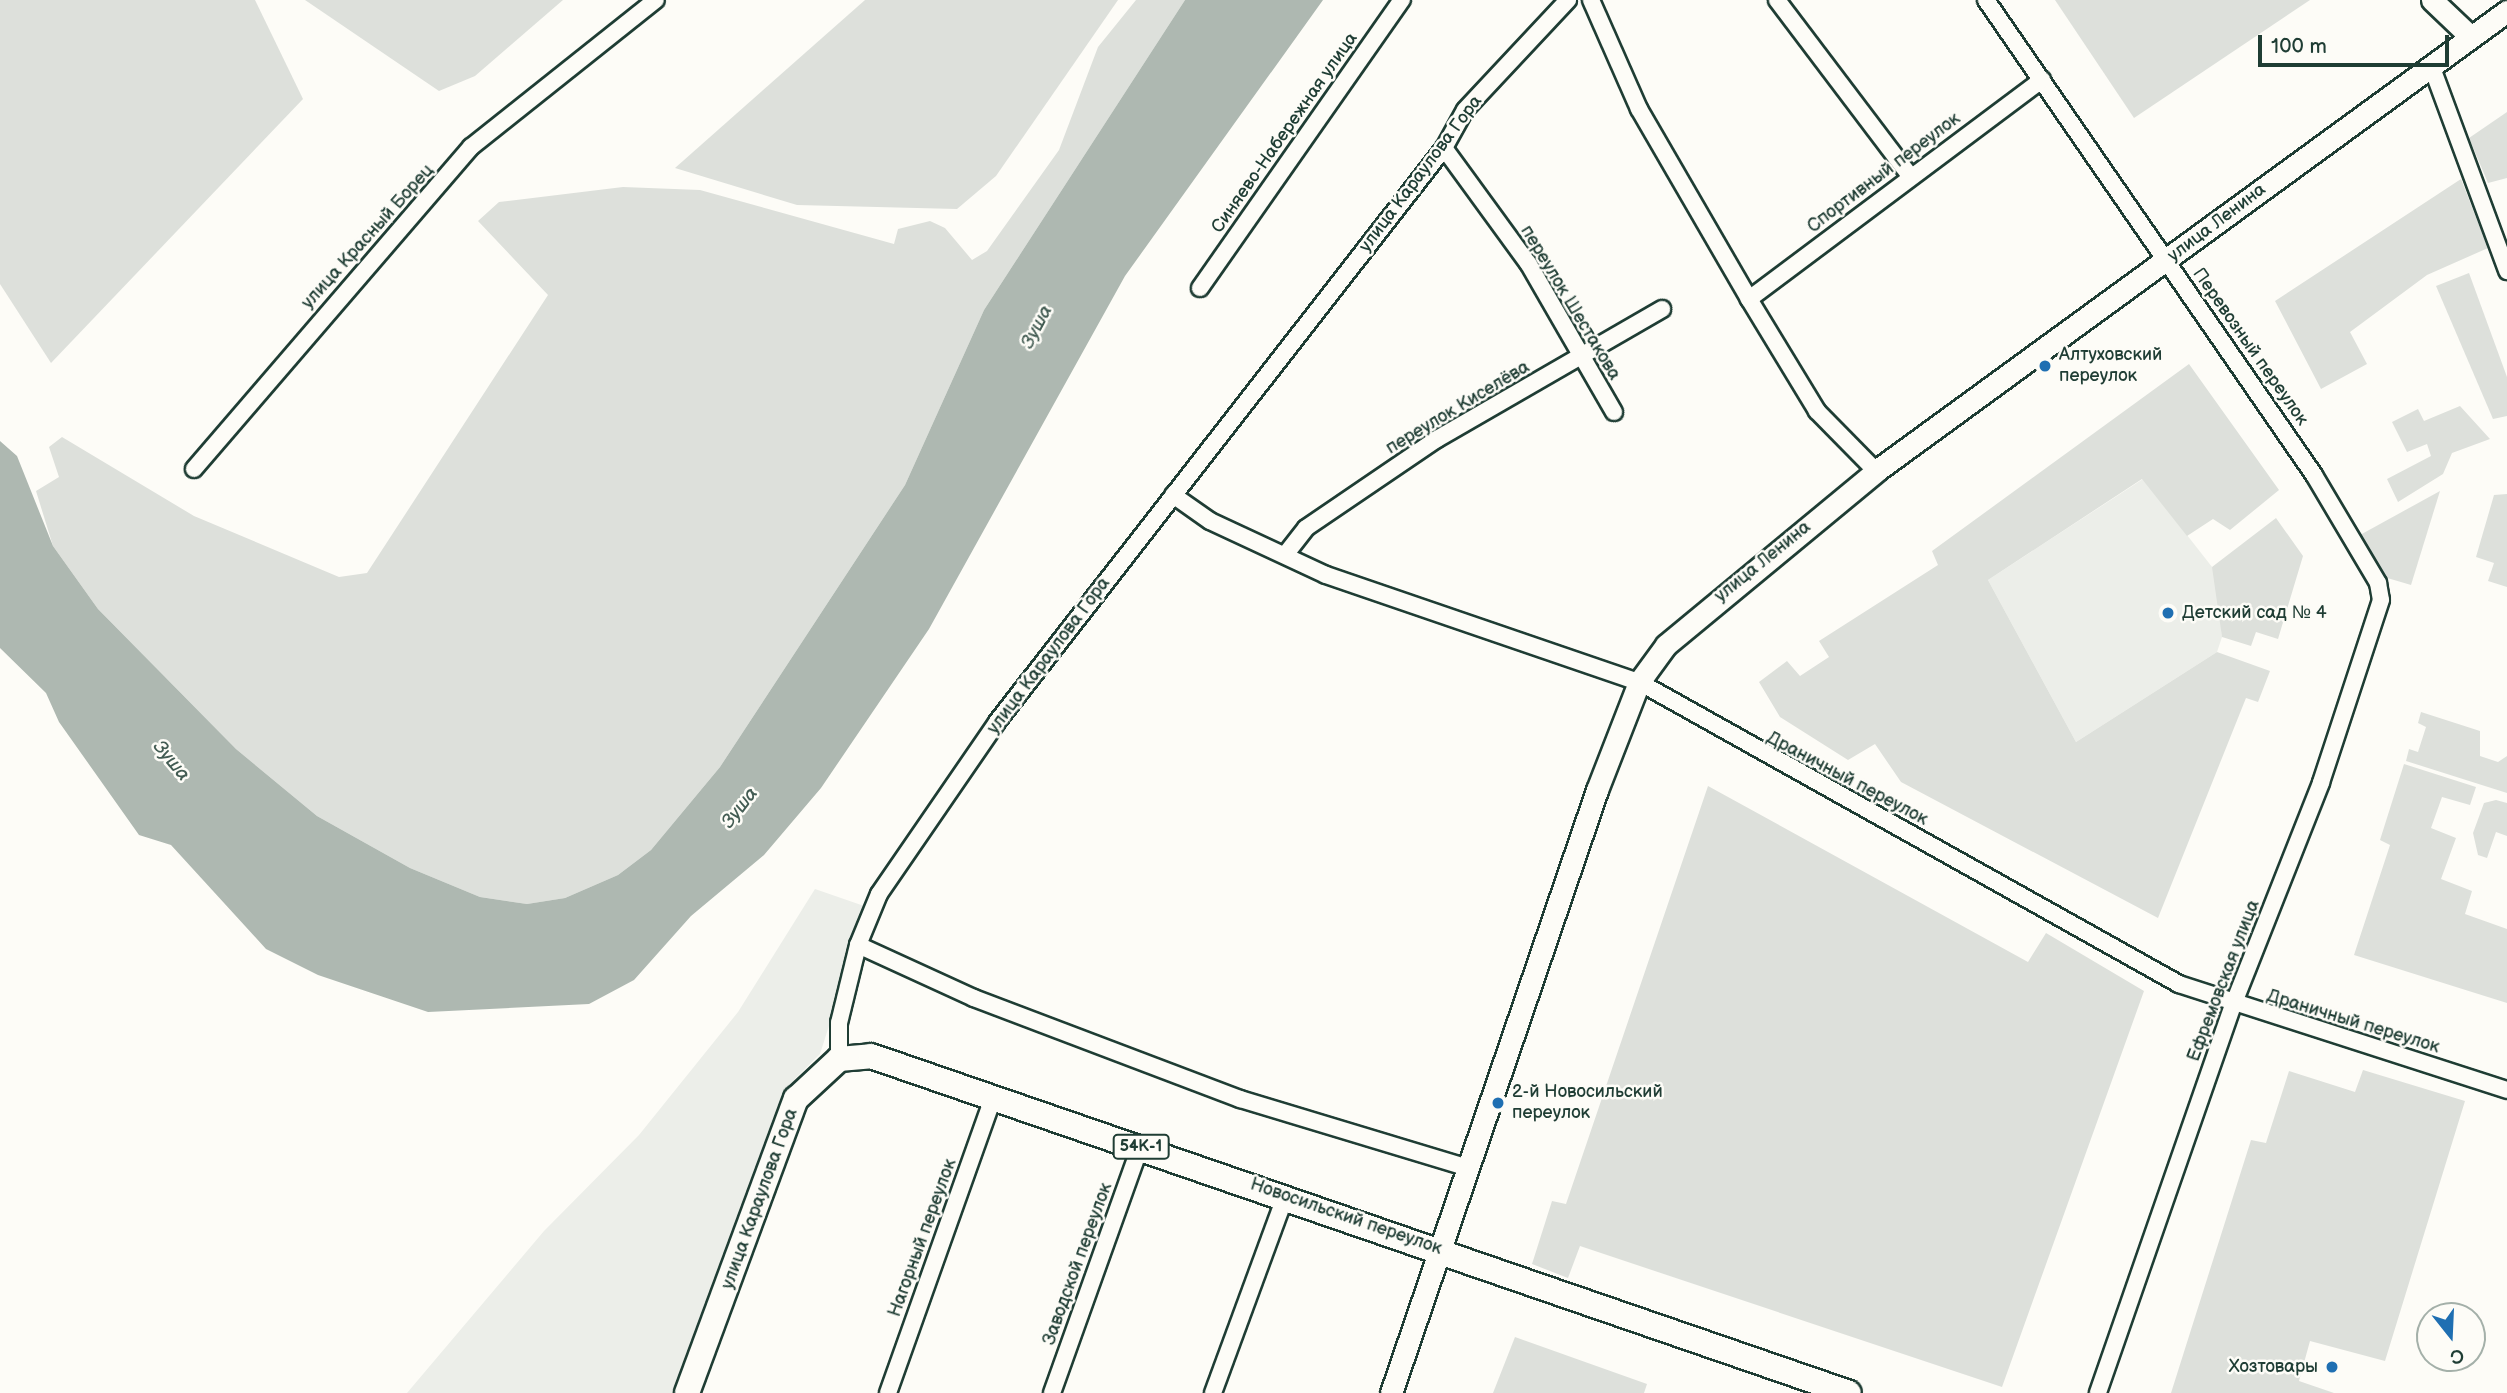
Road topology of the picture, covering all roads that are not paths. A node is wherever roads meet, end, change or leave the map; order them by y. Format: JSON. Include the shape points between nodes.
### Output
{"nodes":[{"id":1,"x":656,"y":0,"type":"edge"},
{"id":2,"x":1402,"y":0,"type":"edge"},
{"id":3,"x":1568,"y":0,"type":"edge"},
{"id":4,"x":1591,"y":0,"type":"edge"},
{"id":5,"x":1777,"y":0,"type":"edge"},
{"id":6,"x":1986,"y":0,"type":"edge"},
{"id":7,"x":2432,"y":0,"type":"edge"},
{"id":8,"x":2507,"y":11,"type":"edge"},
{"id":9,"x":2470,"y":36,"type":"junction"},
{"id":10,"x":2431,"y":65,"type":"junction"},
{"id":11,"x":2042,"y":80,"type":"junction"},
{"id":12,"x":1444,"y":148,"type":"junction"},
{"id":13,"x":1910,"y":176,"type":"junction"},
{"id":14,"x":2167,"y":261,"type":"junction"},
{"id":15,"x":2507,"y":271,"type":"edge"},
{"id":16,"x":1200,"y":288,"type":"dead end"},
{"id":17,"x":1749,"y":299,"type":"junction"},
{"id":18,"x":1662,"y":309,"type":"dead end"},
{"id":19,"x":1580,"y":359,"type":"junction"},
{"id":20,"x":1614,"y":412,"type":"dead end"},
{"id":21,"x":194,"y":469,"type":"dead end"},
{"id":22,"x":1876,"y":471,"type":"junction"},
{"id":23,"x":1173,"y":495,"type":"junction"},
{"id":24,"x":1285,"y":555,"type":"junction"},
{"id":25,"x":2378,"y":583,"type":"joint"},
{"id":26,"x":1639,"y":682,"type":"junction"},
{"id":27,"x":858,"y":945,"type":"junction"},
{"id":28,"x":2233,"y":1005,"type":"junction"},
{"id":29,"x":839,"y":1059,"type":"junction"},
{"id":30,"x":2507,"y":1090,"type":"edge"},
{"id":31,"x":994,"y":1096,"type":"junction"},
{"id":32,"x":1140,"y":1147,"type":"junction"},
{"id":33,"x":1469,"y":1168,"type":"junction"},
{"id":34,"x":1285,"y":1197,"type":"junction"},
{"id":35,"x":1441,"y":1250,"type":"junction"},
{"id":36,"x":687,"y":1393,"type":"edge"},
{"id":37,"x":888,"y":1393,"type":"edge"},
{"id":38,"x":1052,"y":1393,"type":"edge"},
{"id":39,"x":1213,"y":1393,"type":"edge"},
{"id":40,"x":1391,"y":1393,"type":"edge"},
{"id":41,"x":1849,"y":1393,"type":"edge"},
{"id":42,"x":2098,"y":1393,"type":"edge"}],
"edges":[{"from":1,"to":21,"type":"street","name":"улица Красный Борец","via":[[471,146]]},
{"from":2,"to":16,"type":"street","name":"Синяево-Набережная улица"},
{"from":3,"to":12,"type":"street","name":"улица Караулова Гора","via":[[1465,110]]},
{"from":4,"to":17,"type":"street","via":[[1639,109]]},
{"from":5,"to":13,"type":"street"},
{"from":6,"to":11,"type":"street","name":"Перевозный переулок"},
{"from":7,"to":9,"type":"main road"},
{"from":8,"to":9,"type":"main road","name":"улица Ленина"},
{"from":9,"to":10,"type":"main road","name":"улица Ленина"},
{"from":10,"to":14,"type":"main road","name":"улица Ленина"},
{"from":10,"to":15,"type":"street"},
{"from":11,"to":13,"type":"street","name":"Спортивный переулок"},
{"from":11,"to":14,"type":"street","name":"Перевозный переулок"},
{"from":12,"to":19,"type":"street","name":"переулок Шестакова","via":[[1528,263]]},
{"from":12,"to":23,"type":"street","name":"улица Караулова Гора"},
{"from":13,"to":17,"type":"street","name":"Спортивный переулок"},
{"from":14,"to":22,"type":"main road","name":"улица Ленина"},
{"from":14,"to":25,"type":"street","name":"Перевозный переулок","via":[[2314,475]]},
{"from":17,"to":22,"type":"street","via":[[1817,411]]},
{"from":18,"to":19,"type":"street","name":"переулок Киселёва"},
{"from":19,"to":20,"type":"street","name":"переулок Шестакова"},
{"from":19,"to":24,"type":"street","name":"переулок Киселёва","via":[[1437,439],[1306,528]]},
{"from":22,"to":26,"type":"main road","name":"улица Ленина","via":[[1695,618]]},
{"from":23,"to":24,"type":"street","name":"Драничный переулок","via":[[1210,521]]},
{"from":23,"to":27,"type":"street","name":"улица Караулова Гора","via":[[997,722],[879,894]]},
{"from":24,"to":26,"type":"street","name":"Драничный переулок","via":[[1362,589]]},
{"from":25,"to":28,"type":"street","name":"Ефремовская улица","via":[[2381,600],[2370,643]]},
{"from":26,"to":28,"type":"street","name":"Драничный переулок","via":[[2127,957]]},
{"from":26,"to":33,"type":"main road","name":"улица Ленина"},
{"from":27,"to":29,"type":"street","name":"улица Караулова Гора","via":[[839,1023]]},
{"from":27,"to":33,"type":"street","via":[[974,998],[1240,1100]]},
{"from":28,"to":30,"type":"street","name":"Драничный переулок"},
{"from":28,"to":42,"type":"street","name":"Ефремовская улица"},
{"from":29,"to":31,"type":"main road","name":"Новосильский переулок","number":"54К-1","via":[[871,1056]]},
{"from":29,"to":36,"type":"main road","name":"улица Караулова Гора","via":[[808,1083],[790,1111]]},
{"from":31,"to":32,"type":"main road","name":"Новосильский переулок","number":"54К-1"},
{"from":31,"to":37,"type":"street","name":"Нагорный переулок"},
{"from":32,"to":34,"type":"main road","name":"Новосильский переулок","number":"54К-1"},
{"from":32,"to":38,"type":"street","name":"Заводской переулок"},
{"from":33,"to":35,"type":"main road","name":"улица Ленина"},
{"from":34,"to":35,"type":"main road","name":"Новосильский переулок","number":"54К-1"},
{"from":34,"to":39,"type":"street"},
{"from":35,"to":40,"type":"main road","name":"улица Ленина"},
{"from":35,"to":41,"type":"main road","name":"Новосильский переулок","number":"54К-1"}]}
